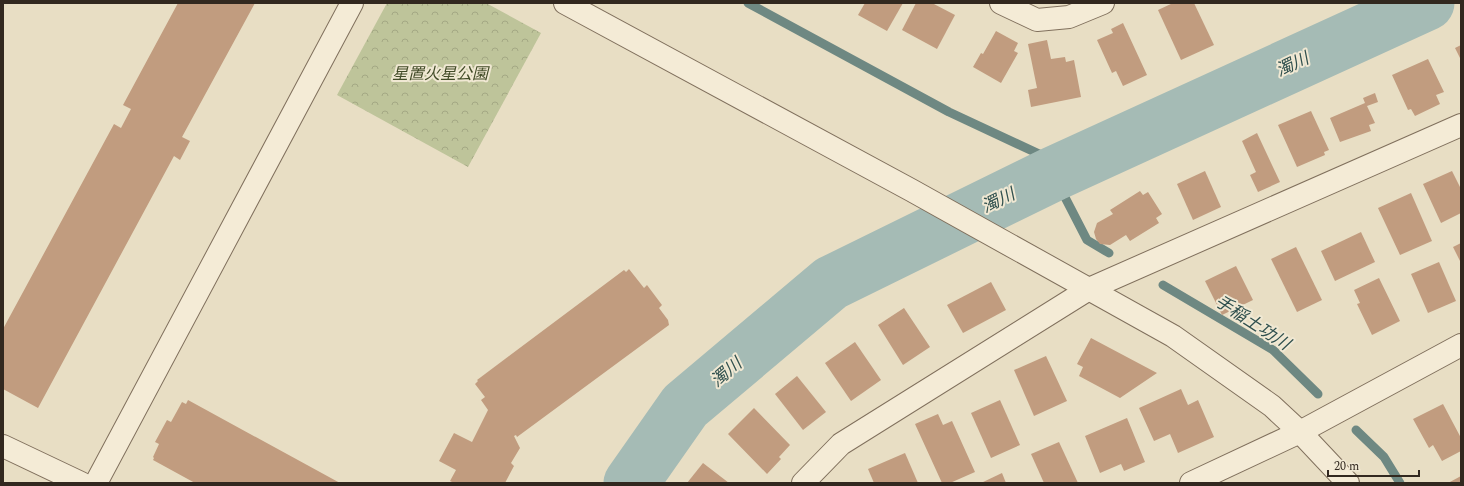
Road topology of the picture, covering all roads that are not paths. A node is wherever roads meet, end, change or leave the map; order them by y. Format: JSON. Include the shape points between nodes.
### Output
{"nodes":[{"id":1,"x":352,"y":3,"type":"edge"},
{"id":2,"x":566,"y":3,"type":"edge"},
{"id":3,"x":1001,"y":3,"type":"edge"},
{"id":4,"x":1103,"y":3,"type":"edge"},
{"id":5,"x":1461,"y":125,"type":"edge"},
{"id":6,"x":1089,"y":289,"type":"junction"},
{"id":7,"x":1461,"y":345,"type":"edge"},
{"id":8,"x":1300,"y":432,"type":"junction"},
{"id":9,"x":3,"y":446,"type":"edge"},
{"id":10,"x":81,"y":483,"type":"edge"},
{"id":11,"x":96,"y":483,"type":"edge"},
{"id":12,"x":803,"y":483,"type":"edge"},
{"id":13,"x":1191,"y":483,"type":"edge"},
{"id":14,"x":1348,"y":483,"type":"edge"}],
"edges":[{"from":1,"to":11,"type":"street"},
{"from":2,"to":6,"type":"street"},
{"from":3,"to":4,"type":"street","via":[[1037,20],[1069,17]]},
{"from":5,"to":6,"type":"street"},
{"from":6,"to":8,"type":"street","via":[[1174,336],[1272,406]]},
{"from":6,"to":12,"type":"street","via":[[841,444]]},
{"from":7,"to":8,"type":"street"},
{"from":8,"to":13,"type":"street"},
{"from":8,"to":14,"type":"street"},
{"from":9,"to":10,"type":"street"}]}
